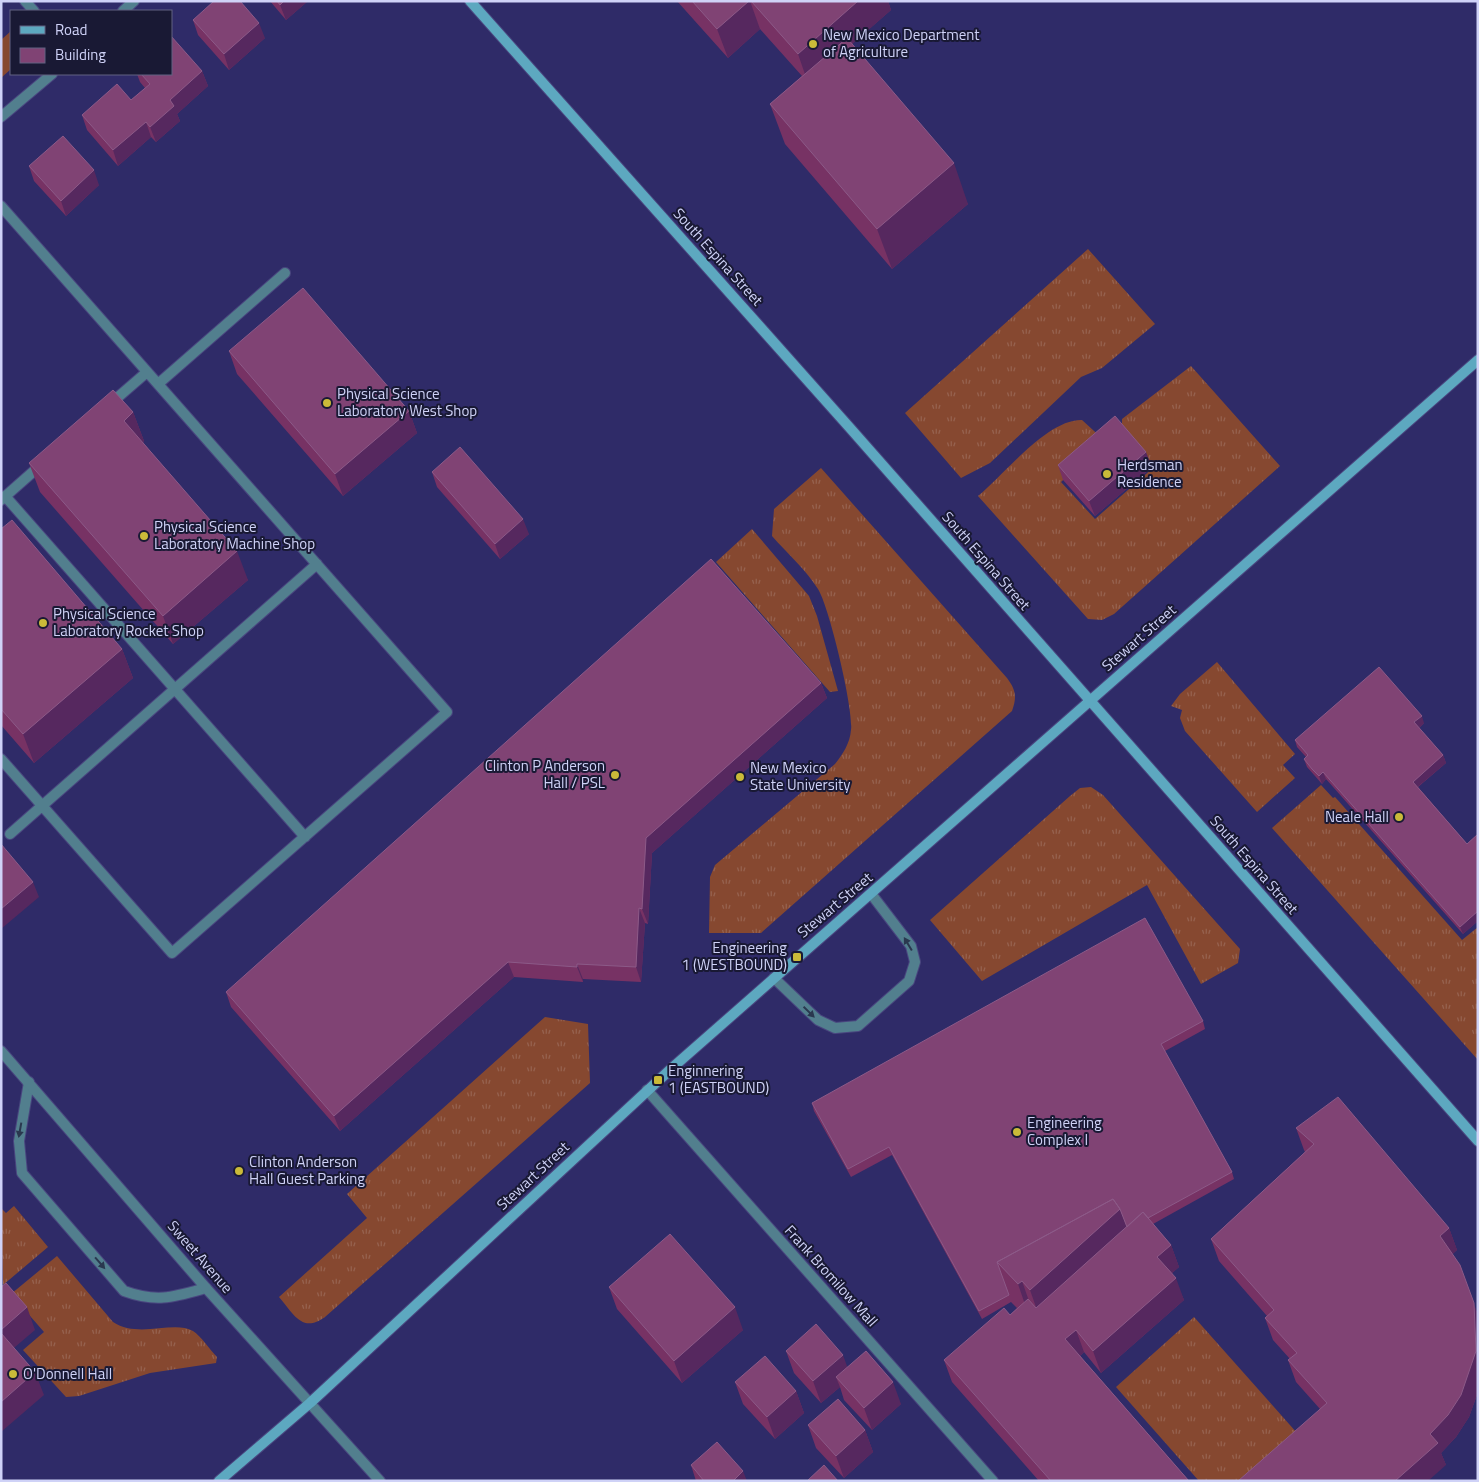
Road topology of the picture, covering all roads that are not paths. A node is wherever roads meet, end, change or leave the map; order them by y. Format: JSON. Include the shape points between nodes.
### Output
{"nodes":[{"id":1,"x":134,"y":1,"type":"edge"},
{"id":2,"x":470,"y":1,"type":"edge"},
{"id":3,"x":124,"y":10,"type":"edge"},
{"id":4,"x":51,"y":75,"type":"edge"},
{"id":5,"x":1,"y":116,"type":"edge"},
{"id":6,"x":1,"y":206,"type":"edge"},
{"id":7,"x":285,"y":273,"type":"dead end"},
{"id":8,"x":1478,"y":360,"type":"edge"},
{"id":9,"x":147,"y":372,"type":"junction"},
{"id":10,"x":158,"y":384,"type":"junction"},
{"id":11,"x":102,"y":411,"type":"edge"},
{"id":12,"x":50,"y":457,"type":"edge"},
{"id":13,"x":3,"y":498,"type":"edge"},
{"id":14,"x":317,"y":564,"type":"junction"},
{"id":15,"x":175,"y":689,"type":"junction"},
{"id":16,"x":1090,"y":701,"type":"junction"},
{"id":17,"x":1,"y":759,"type":"edge"},
{"id":18,"x":43,"y":806,"type":"junction"},
{"id":19,"x":10,"y":834,"type":"dead end"},
{"id":20,"x":305,"y":837,"type":"junction"},
{"id":21,"x":872,"y":894,"type":"junction"},
{"id":22,"x":774,"y":978,"type":"junction"},
{"id":23,"x":1,"y":1051,"type":"edge"},
{"id":24,"x":28,"y":1082,"type":"junction"},
{"id":25,"x":647,"y":1090,"type":"junction"},
{"id":26,"x":1478,"y":1141,"type":"edge"},
{"id":27,"x":206,"y":1288,"type":"junction"},
{"id":28,"x":310,"y":1404,"type":"junction"},
{"id":29,"x":219,"y":1481,"type":"edge"},
{"id":30,"x":380,"y":1481,"type":"edge"},
{"id":31,"x":993,"y":1481,"type":"edge"}],
"edges":[{"from":1,"to":3,"type":"street"},
{"from":2,"to":16,"type":"street","name":"South Espina Street"},
{"from":4,"to":5,"type":"street"},
{"from":6,"to":9,"type":"street"},
{"from":7,"to":10,"type":"street"},
{"from":8,"to":16,"type":"street","name":"Stewart Street"},
{"from":9,"to":10,"type":"street"},
{"from":9,"to":11,"type":"street"},
{"from":10,"to":14,"type":"street"},
{"from":12,"to":13,"type":"street"},
{"from":13,"to":15,"type":"street"},
{"from":14,"to":15,"type":"street"},
{"from":14,"to":20,"type":"street","via":[[447,712]]},
{"from":15,"to":18,"type":"street"},
{"from":15,"to":20,"type":"street"},
{"from":16,"to":21,"type":"street","name":"Stewart Street"},
{"from":16,"to":26,"type":"street","name":"South Espina Street"},
{"from":17,"to":18,"type":"street"},
{"from":18,"to":19,"type":"street"},
{"from":18,"to":20,"type":"street","via":[[172,953]]},
{"from":21,"to":22,"type":"street","name":"Stewart Street"},
{"from":22,"to":21,"type":"street","one_way":true,"via":[[818,1020],[835,1028],[858,1026],[909,981],[915,962],[911,946]]},
{"from":22,"to":25,"type":"street","name":"Stewart Street"},
{"from":23,"to":24,"type":"street","name":"Sweet Avenue"},
{"from":24,"to":27,"type":"street","name":"Sweet Avenue"},
{"from":24,"to":27,"type":"street","one_way":true,"via":[[19,1141],[22,1172],[124,1292],[146,1299],[173,1297]]},
{"from":25,"to":28,"type":"street","name":"Stewart Street"},
{"from":25,"to":31,"type":"street","name":"Frank Bromilow Mall"},
{"from":27,"to":28,"type":"street","name":"Sweet Avenue"},
{"from":28,"to":29,"type":"street","name":"Stewart Street"},
{"from":28,"to":30,"type":"street","name":"Sweet Avenue"}]}
